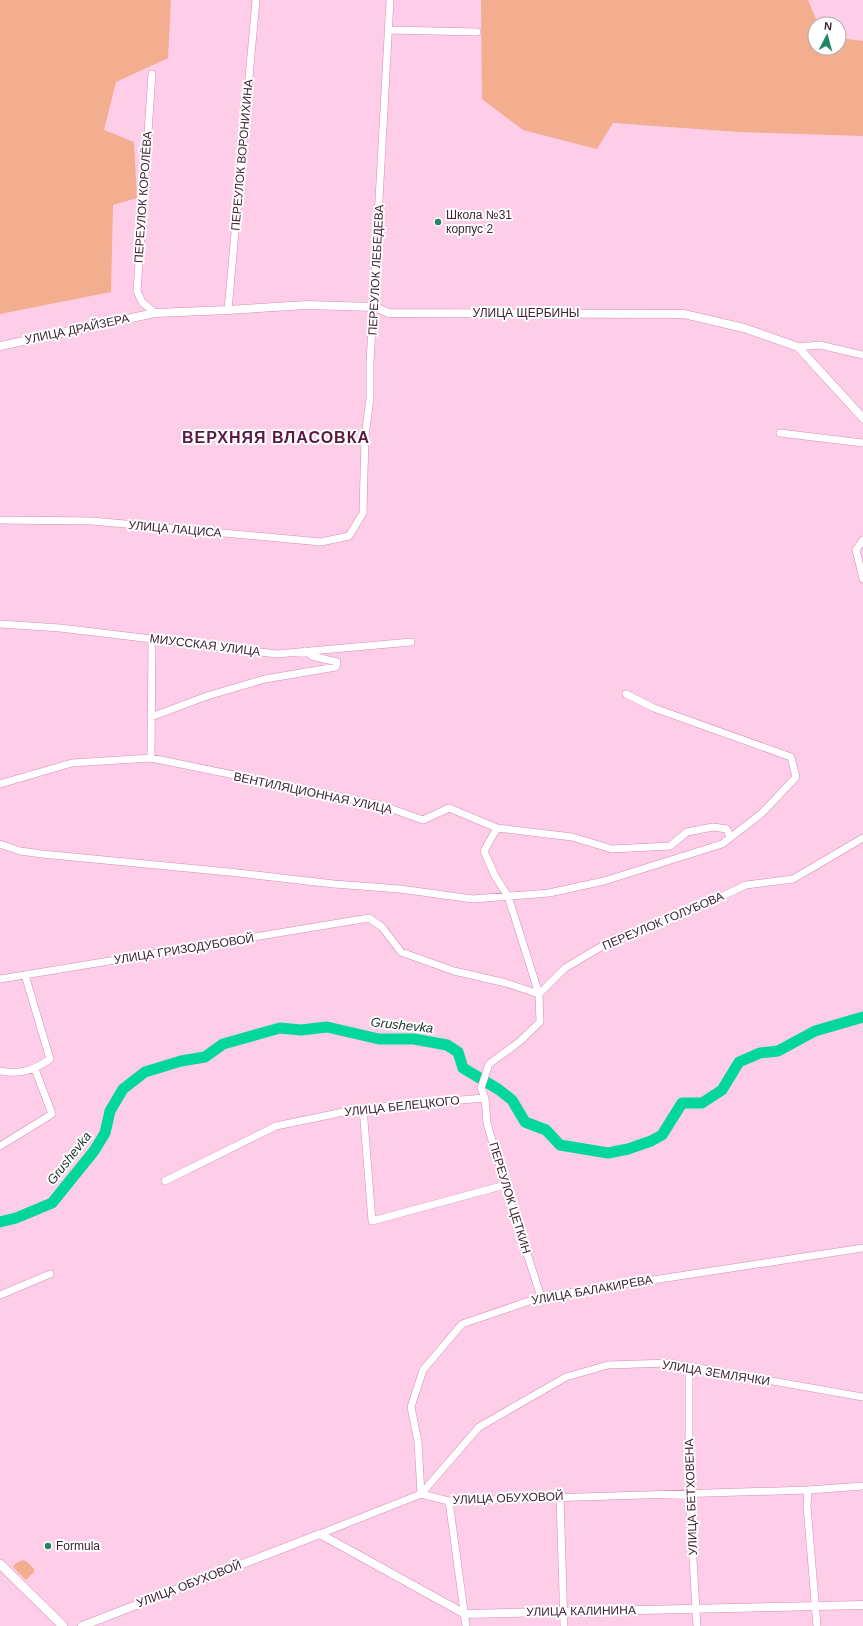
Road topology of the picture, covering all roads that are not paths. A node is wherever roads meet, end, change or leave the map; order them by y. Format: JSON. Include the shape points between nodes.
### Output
{"nodes":[{"id":1,"x":256,"y":0,"type":"edge"},
{"id":2,"x":390,"y":0,"type":"edge"},
{"id":3,"x":389,"y":30,"type":"junction"},
{"id":4,"x":477,"y":32,"type":"dead end"},
{"id":5,"x":152,"y":74,"type":"dead end"},
{"id":6,"x":374,"y":308,"type":"junction"},
{"id":7,"x":228,"y":310,"type":"junction"},
{"id":8,"x":155,"y":313,"type":"junction"},
{"id":9,"x":0,"y":346,"type":"edge"},
{"id":10,"x":798,"y":347,"type":"junction"},
{"id":11,"x":863,"y":356,"type":"edge"},
{"id":12,"x":863,"y":418,"type":"edge"},
{"id":13,"x":780,"y":433,"type":"dead end"},
{"id":14,"x":863,"y":443,"type":"edge"},
{"id":15,"x":0,"y":520,"type":"edge"},
{"id":16,"x":349,"y":536,"type":"joint"},
{"id":17,"x":863,"y":540,"type":"edge"},
{"id":18,"x":863,"y":579,"type":"edge"},
{"id":19,"x":0,"y":624,"type":"edge"},
{"id":20,"x":152,"y":639,"type":"junction"},
{"id":21,"x":411,"y":642,"type":"dead end"},
{"id":22,"x":305,"y":651,"type":"junction"},
{"id":23,"x":626,"y":694,"type":"dead end"},
{"id":24,"x":151,"y":717,"type":"junction"},
{"id":25,"x":150,"y":758,"type":"junction"},
{"id":26,"x":0,"y":784,"type":"edge"},
{"id":27,"x":497,"y":828,"type":"junction"},
{"id":28,"x":730,"y":838,"type":"junction"},
{"id":29,"x":863,"y":838,"type":"edge"},
{"id":30,"x":0,"y":844,"type":"edge"},
{"id":31,"x":508,"y":896,"type":"junction"},
{"id":32,"x":25,"y":975,"type":"junction"},
{"id":33,"x":0,"y":980,"type":"edge"},
{"id":34,"x":539,"y":994,"type":"junction"},
{"id":35,"x":35,"y":1069,"type":"junction"},
{"id":36,"x":0,"y":1071,"type":"edge"},
{"id":37,"x":485,"y":1098,"type":"junction"},
{"id":38,"x":364,"y":1108,"type":"junction"},
{"id":39,"x":0,"y":1146,"type":"edge"},
{"id":40,"x":165,"y":1181,"type":"dead end"},
{"id":41,"x":505,"y":1184,"type":"junction"},
{"id":42,"x":863,"y":1248,"type":"edge"},
{"id":43,"x":50,"y":1274,"type":"dead end"},
{"id":44,"x":0,"y":1295,"type":"edge"},
{"id":45,"x":540,"y":1296,"type":"junction"},
{"id":46,"x":689,"y":1367,"type":"junction"},
{"id":47,"x":863,"y":1397,"type":"edge"},
{"id":48,"x":863,"y":1486,"type":"edge"},
{"id":49,"x":808,"y":1490,"type":"junction"},
{"id":50,"x":689,"y":1492,"type":"junction"},
{"id":51,"x":421,"y":1494,"type":"junction"},
{"id":52,"x":560,"y":1497,"type":"junction"},
{"id":53,"x":450,"y":1501,"type":"junction"},
{"id":54,"x":320,"y":1534,"type":"junction"},
{"id":55,"x":0,"y":1564,"type":"edge"},
{"id":56,"x":863,"y":1605,"type":"edge"},
{"id":57,"x":816,"y":1606,"type":"junction"},
{"id":58,"x":697,"y":1609,"type":"junction"},
{"id":59,"x":564,"y":1612,"type":"junction"},
{"id":60,"x":465,"y":1614,"type":"junction"},
{"id":61,"x":63,"y":1626,"type":"edge"},
{"id":62,"x":82,"y":1626,"type":"edge"},
{"id":63,"x":466,"y":1626,"type":"edge"},
{"id":64,"x":564,"y":1626,"type":"edge"},
{"id":65,"x":698,"y":1626,"type":"edge"},
{"id":66,"x":817,"y":1626,"type":"edge"}],
"edges":[{"from":1,"to":7,"type":"street","name":"ПЕРЕУЛОК ВОРОНИХИНА"},
{"from":2,"to":3,"type":"street","name":"ПЕРЕУЛОК ЛЕБЕДЕВА"},
{"from":3,"to":4,"type":"street"},
{"from":3,"to":6,"type":"street","name":"ПЕРЕУЛОК ЛЕБЕДЕВА"},
{"from":5,"to":8,"type":"street","name":"ПЕРЕУЛОК КОРОЛЁВА","via":[[137,290],[142,302]]},
{"from":6,"to":7,"type":"street","name":"УЛИЦА ЩЕРБИНЫ","via":[[307,305]]},
{"from":6,"to":10,"type":"street","name":"УЛИЦА ЩЕРБИНЫ","via":[[389,313],[684,314],[744,328]]},
{"from":6,"to":16,"type":"street","name":"ПЕРЕУЛОК ЛЕБЕДЕВА","via":[[370,398],[365,436],[363,513]]},
{"from":7,"to":8,"type":"street","name":"УЛИЦА ЩЕРБИНЫ"},
{"from":8,"to":9,"type":"street","name":"УЛИЦА ДРАЙЗЕРА"},
{"from":10,"to":11,"type":"street","via":[[820,345]]},
{"from":10,"to":12,"type":"street","name":"УЛИЦА ЩЕРБИНЫ"},
{"from":13,"to":14,"type":"street"},
{"from":15,"to":16,"type":"street","name":"УЛИЦА ЛАЦИСА","via":[[92,521],[322,542]]},
{"from":17,"to":18,"type":"street","via":[[856,550]]},
{"from":19,"to":20,"type":"street","name":"МИУССКАЯ УЛИЦА"},
{"from":20,"to":22,"type":"street","name":"МИУССКАЯ УЛИЦА","via":[[277,654]]},
{"from":20,"to":24,"type":"street"},
{"from":21,"to":22,"type":"street","name":"МИУССКАЯ УЛИЦА"},
{"from":22,"to":24,"type":"street","via":[[312,656],[337,662],[336,667],[265,679],[207,696]]},
{"from":23,"to":28,"type":"street","via":[[654,708],[791,757],[796,777],[762,813]]},
{"from":24,"to":25,"type":"street"},
{"from":25,"to":26,"type":"street","name":"ВЕНТИЛЯЦИОННАЯ УЛИЦА","via":[[72,763]]},
{"from":25,"to":27,"type":"street","name":"ВЕНТИЛЯЦИОННАЯ УЛИЦА","via":[[381,805],[423,820],[449,808]]},
{"from":27,"to":28,"type":"street","name":"ВЕНТИЛЯЦИОННАЯ УЛИЦА","via":[[572,837],[612,850],[670,846],[687,832],[713,828],[727,829]]},
{"from":27,"to":31,"type":"street","via":[[484,851],[495,876]]},
{"from":28,"to":31,"type":"street","via":[[722,844],[604,880],[548,893]]},
{"from":29,"to":34,"type":"street","name":"ПЕРЕУЛОК ГОЛУБОВА","via":[[793,879],[746,885],[671,920],[614,939],[565,968]]},
{"from":30,"to":31,"type":"street","via":[[42,854],[400,889],[473,899]]},
{"from":31,"to":34,"type":"street"},
{"from":32,"to":33,"type":"street","name":"УЛИЦА ГРИЗОДУБОВОЙ"},
{"from":32,"to":34,"type":"street","name":"УЛИЦА ГРИЗОДУБОВОЙ","via":[[369,918],[382,927],[401,952],[454,971]]},
{"from":32,"to":35,"type":"street","via":[[50,1059]]},
{"from":34,"to":37,"type":"street","name":"ПЕРЕУЛОК ЦЕТКИН","via":[[540,1022],[519,1042],[489,1064],[481,1088]]},
{"from":35,"to":36,"type":"street","via":[[9,1073]]},
{"from":35,"to":39,"type":"street","via":[[52,1114]]},
{"from":37,"to":38,"type":"street","name":"УЛИЦА БЕЛЕЦКОГО"},
{"from":37,"to":41,"type":"street","name":"ПЕРЕУЛОК ЦЕТКИН","via":[[488,1123]]},
{"from":38,"to":40,"type":"street","name":"УЛИЦА БЕЛЕЦКОГО","via":[[276,1126]]},
{"from":38,"to":41,"type":"street","via":[[372,1221]]},
{"from":41,"to":45,"type":"street","name":"ПЕРЕУЛОК ЦЕТКИН"},
{"from":42,"to":45,"type":"street","name":"УЛИЦА БАЛАКИРЕВА"},
{"from":43,"to":44,"type":"street"},
{"from":45,"to":51,"type":"street","name":"УЛИЦА БАЛАКИРЕВА","via":[[462,1324],[424,1370],[411,1407],[418,1442]]},
{"from":46,"to":47,"type":"street","name":"УЛИЦА ЗЕМЛЯЧКИ"},
{"from":46,"to":50,"type":"street","name":"УЛИЦА БЕТХОВЕНА"},
{"from":46,"to":51,"type":"street","name":"УЛИЦА ЗЕМЛЯЧКИ","via":[[669,1363],[608,1365],[566,1377],[479,1427]]},
{"from":48,"to":49,"type":"street","name":"УЛИЦА ОБУХОВОЙ"},
{"from":49,"to":50,"type":"street","name":"УЛИЦА ОБУХОВОЙ"},
{"from":49,"to":57,"type":"street","via":[[807,1506]]},
{"from":50,"to":52,"type":"street","name":"УЛИЦА ОБУХОВОЙ"},
{"from":50,"to":58,"type":"street","name":"УЛИЦА БЕТХОВЕНА"},
{"from":51,"to":53,"type":"street","name":"УЛИЦА ОБУХОВОЙ"},
{"from":51,"to":54,"type":"street","name":"УЛИЦА ОБУХОВОЙ"},
{"from":52,"to":53,"type":"street","name":"УЛИЦА ОБУХОВОЙ"},
{"from":52,"to":59,"type":"street"},
{"from":53,"to":60,"type":"street"},
{"from":54,"to":60,"type":"street"},
{"from":54,"to":62,"type":"street","name":"УЛИЦА ОБУХОВОЙ"},
{"from":55,"to":61,"type":"main road"},
{"from":56,"to":57,"type":"street","name":"УЛИЦА КАЛИНИНА"},
{"from":57,"to":58,"type":"street","name":"УЛИЦА КАЛИНИНА"},
{"from":57,"to":66,"type":"street"},
{"from":58,"to":59,"type":"street","name":"УЛИЦА КАЛИНИНА"},
{"from":58,"to":65,"type":"street","name":"УЛИЦА БЕТХОВЕНА"},
{"from":59,"to":60,"type":"street","name":"УЛИЦА КАЛИНИНА"},
{"from":59,"to":64,"type":"street"},
{"from":60,"to":63,"type":"street"}]}
